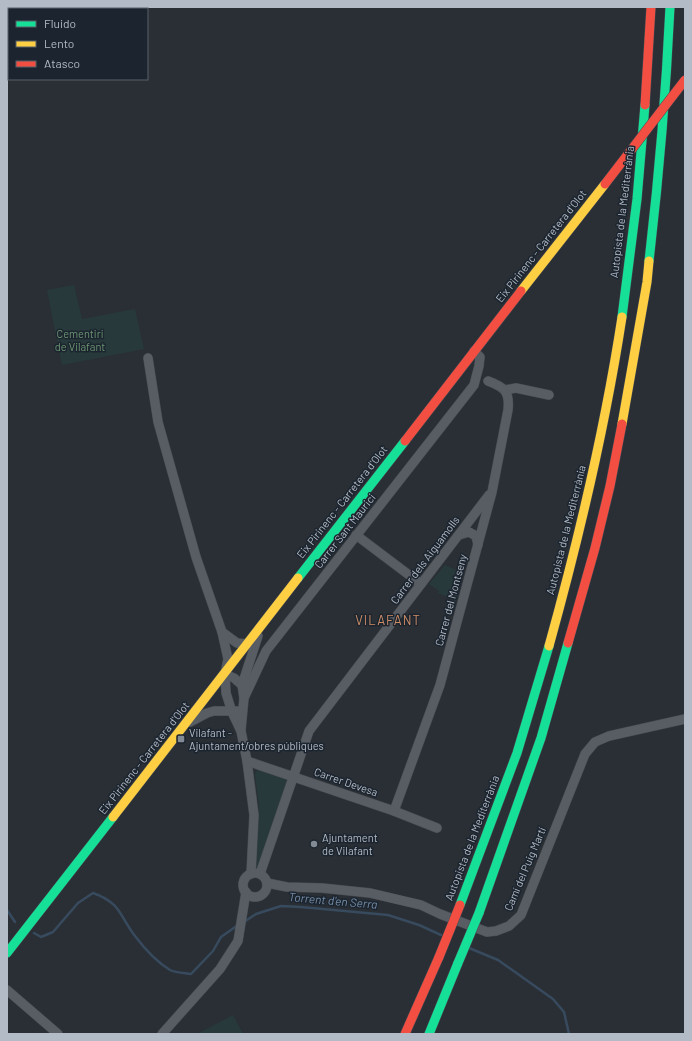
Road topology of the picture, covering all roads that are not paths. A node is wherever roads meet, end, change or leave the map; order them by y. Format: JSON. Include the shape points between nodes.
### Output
{"nodes":[{"id":1,"x":651,"y":7,"type":"edge"},
{"id":2,"x":670,"y":7,"type":"edge"},
{"id":3,"x":685,"y":80,"type":"edge"},
{"id":4,"x":474,"y":351,"type":"junction"},
{"id":5,"x":148,"y":358,"type":"dead end"},
{"id":6,"x":479,"y":366,"type":"junction"},
{"id":7,"x":488,"y":381,"type":"junction"},
{"id":8,"x":474,"y":385,"type":"junction"},
{"id":9,"x":505,"y":390,"type":"junction"},
{"id":10,"x":550,"y":395,"type":"dead end"},
{"id":11,"x":492,"y":492,"type":"junction"},
{"id":12,"x":356,"y":535,"type":"junction"},
{"id":13,"x":459,"y":535,"type":"junction"},
{"id":14,"x":478,"y":546,"type":"junction"},
{"id":15,"x":422,"y":584,"type":"junction"},
{"id":16,"x":263,"y":624,"type":"junction"},
{"id":17,"x":222,"y":632,"type":"junction"},
{"id":18,"x":242,"y":646,"type":"junction"},
{"id":19,"x":248,"y":662,"type":"junction"},
{"id":20,"x":224,"y":674,"type":"junction"},
{"id":21,"x":242,"y":685,"type":"junction"},
{"id":22,"x":244,"y":698,"type":"junction"},
{"id":23,"x":243,"y":708,"type":"junction"},
{"id":24,"x":232,"y":712,"type":"junction"},
{"id":25,"x":685,"y":719,"type":"edge"},
{"id":26,"x":185,"y":724,"type":"junction"},
{"id":27,"x":241,"y":732,"type":"junction"},
{"id":28,"x":247,"y":760,"type":"junction"},
{"id":29,"x":293,"y":777,"type":"junction"},
{"id":30,"x":394,"y":811,"type":"junction"},
{"id":31,"x":437,"y":828,"type":"dead end"},
{"id":32,"x":255,"y":874,"type":"junction"},
{"id":33,"x":267,"y":883,"type":"junction"},
{"id":34,"x":246,"y":892,"type":"junction"},
{"id":35,"x":7,"y":953,"type":"edge"},
{"id":36,"x":7,"y":990,"type":"edge"},
{"id":37,"x":51,"y":1032,"type":"edge"},
{"id":38,"x":162,"y":1034,"type":"edge"},
{"id":39,"x":405,"y":1034,"type":"edge"},
{"id":40,"x":429,"y":1034,"type":"edge"}],
"edges":[{"from":1,"to":39,"type":"main road","name":"Autopista de la Mediterrània","bridge":true,"via":[[640,168],[627,279],[610,389],[576,546],[524,731],[460,905]]},
{"from":2,"to":40,"type":"main road","bridge":true,"via":[[660,167],[647,282],[610,486],[541,738],[479,913]]},
{"from":3,"to":4,"type":"main road","name":"Eix Pirinenc - Carretera d'Olot","bridge":true},
{"from":4,"to":6,"type":"street","via":[[480,356]]},
{"from":4,"to":16,"type":"main road","name":"Eix Pirinenc - Carretera d'Olot"},
{"from":5,"to":17,"type":"street","via":[[158,422],[196,556]]},
{"from":6,"to":7,"type":"street"},
{"from":6,"to":8,"type":"street"},
{"from":7,"to":8,"type":"street"},
{"from":7,"to":9,"type":"street"},
{"from":8,"to":12,"type":"street","name":"Carrer Sant Maurici"},
{"from":9,"to":10,"type":"street","via":[[516,388]]},
{"from":9,"to":11,"type":"street","name":"Carrer del Montseny","via":[[509,398],[508,410]]},
{"from":11,"to":13,"type":"street","name":"Carrer dels Aiguamolls"},
{"from":11,"to":14,"type":"street","name":"Carrer del Montseny"},
{"from":12,"to":15,"type":"street"},
{"from":12,"to":22,"type":"street","name":"Carrer Sant Maurici","via":[[266,652]]},
{"from":13,"to":14,"type":"street","via":[[469,532],[476,536]]},
{"from":13,"to":15,"type":"street","name":"Carrer dels Aiguamolls"},
{"from":14,"to":30,"type":"street","name":"Carrer del Montseny","via":[[440,685]]},
{"from":15,"to":29,"type":"street","name":"Carrer dels Aiguamolls","via":[[309,732]]},
{"from":16,"to":18,"type":"main road","name":"Eix Pirinenc - Carretera d'Olot"},
{"from":16,"to":19,"type":"street"},
{"from":17,"to":18,"type":"street"},
{"from":17,"to":20,"type":"street","via":[[228,659]]},
{"from":18,"to":19,"type":"street"},
{"from":18,"to":20,"type":"main road","name":"Eix Pirinenc - Carretera d'Olot"},
{"from":19,"to":21,"type":"street"},
{"from":20,"to":21,"type":"street"},
{"from":20,"to":24,"type":"street","via":[[226,694]]},
{"from":20,"to":26,"type":"main road","name":"Eix Pirinenc - Carretera d'Olot"},
{"from":21,"to":22,"type":"street"},
{"from":22,"to":23,"type":"street"},
{"from":23,"to":24,"type":"street"},
{"from":23,"to":27,"type":"street"},
{"from":24,"to":26,"type":"street","via":[[214,711]]},
{"from":24,"to":27,"type":"street"},
{"from":25,"to":33,"type":"street","name":"Camí del Puig Martí","via":[[609,736],[595,742],[585,754],[521,915],[509,926],[496,932],[487,932],[421,905],[370,893],[287,887]]},
{"from":26,"to":35,"type":"main road","name":"Eix Pirinenc - Carretera d'Olot"},
{"from":27,"to":28,"type":"street"},
{"from":28,"to":29,"type":"street","name":"Carrer Devesa"},
{"from":28,"to":32,"type":"street","via":[[254,816]]},
{"from":29,"to":30,"type":"street","name":"Carrer Devesa"},
{"from":29,"to":32,"type":"street","name":"Carrer dels Aiguamolls"},
{"from":30,"to":31,"type":"street","name":"Carrer Devesa"},
{"from":32,"to":33,"type":"street"},
{"from":32,"to":34,"type":"street","via":[[244,880]]},
{"from":33,"to":34,"type":"street","via":[[265,892],[261,895],[252,897]]},
{"from":34,"to":38,"type":"street","via":[[238,942],[220,969]]},
{"from":36,"to":37,"type":"street"}]}
